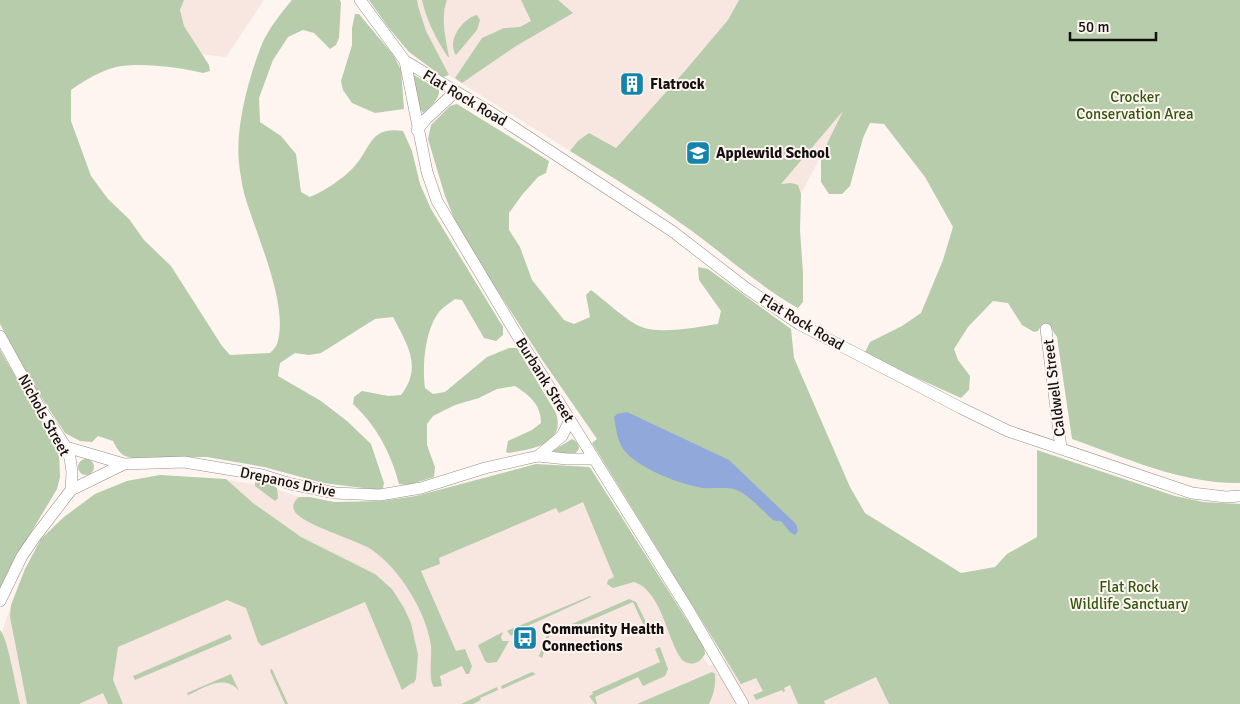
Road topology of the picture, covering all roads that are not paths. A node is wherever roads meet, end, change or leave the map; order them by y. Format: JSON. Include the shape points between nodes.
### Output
{"nodes":[{"id":1,"x":360,"y":0,"type":"edge"},
{"id":2,"x":405,"y":61,"type":"junction"},
{"id":3,"x":455,"y":92,"type":"junction"},
{"id":4,"x":417,"y":130,"type":"junction"},
{"id":5,"x":1046,"y":329,"type":"dead end"},
{"id":6,"x":0,"y":336,"type":"edge"},
{"id":7,"x":570,"y":420,"type":"junction"},
{"id":8,"x":66,"y":447,"type":"junction"},
{"id":9,"x":1061,"y":448,"type":"junction"},
{"id":10,"x":538,"y":456,"type":"junction"},
{"id":11,"x":594,"y":459,"type":"junction"},
{"id":12,"x":124,"y":464,"type":"junction"},
{"id":13,"x":71,"y":490,"type":"junction"},
{"id":14,"x":1240,"y":496,"type":"edge"},
{"id":15,"x":1,"y":599,"type":"edge"},
{"id":16,"x":743,"y":704,"type":"edge"}],
"edges":[{"from":1,"to":2,"type":"street"},
{"from":2,"to":3,"type":"street","name":"Flat Rock Road"},
{"from":2,"to":4,"type":"street","name":"Burbank Street"},
{"from":3,"to":4,"type":"street"},
{"from":3,"to":9,"type":"street","name":"Flat Rock Road","via":[[672,231],[798,324],[990,423]]},
{"from":4,"to":7,"type":"street","name":"Burbank Street","via":[[437,200]]},
{"from":5,"to":9,"type":"street","name":"Caldwell Street"},
{"from":6,"to":8,"type":"street","name":"Nichols Street"},
{"from":7,"to":10,"type":"street","name":"Drepanos Drive","via":[[562,436]]},
{"from":7,"to":11,"type":"street","name":"Burbank Street"},
{"from":8,"to":12,"type":"street","name":"Drepanos Drive"},
{"from":8,"to":13,"type":"street","name":"Nichols Street","via":[[70,458]]},
{"from":9,"to":14,"type":"street","name":"Flat Rock Road","via":[[1192,492]]},
{"from":10,"to":11,"type":"street","name":"Drepanos Drive"},
{"from":10,"to":12,"type":"street","name":"Drepanos Drive","via":[[412,490],[368,495],[318,490],[262,475],[184,462]]},
{"from":11,"to":16,"type":"street","name":"Burbank Street"},
{"from":12,"to":13,"type":"street","name":"Drepanos Drive"},
{"from":13,"to":15,"type":"street","via":[[22,556]]}]}
